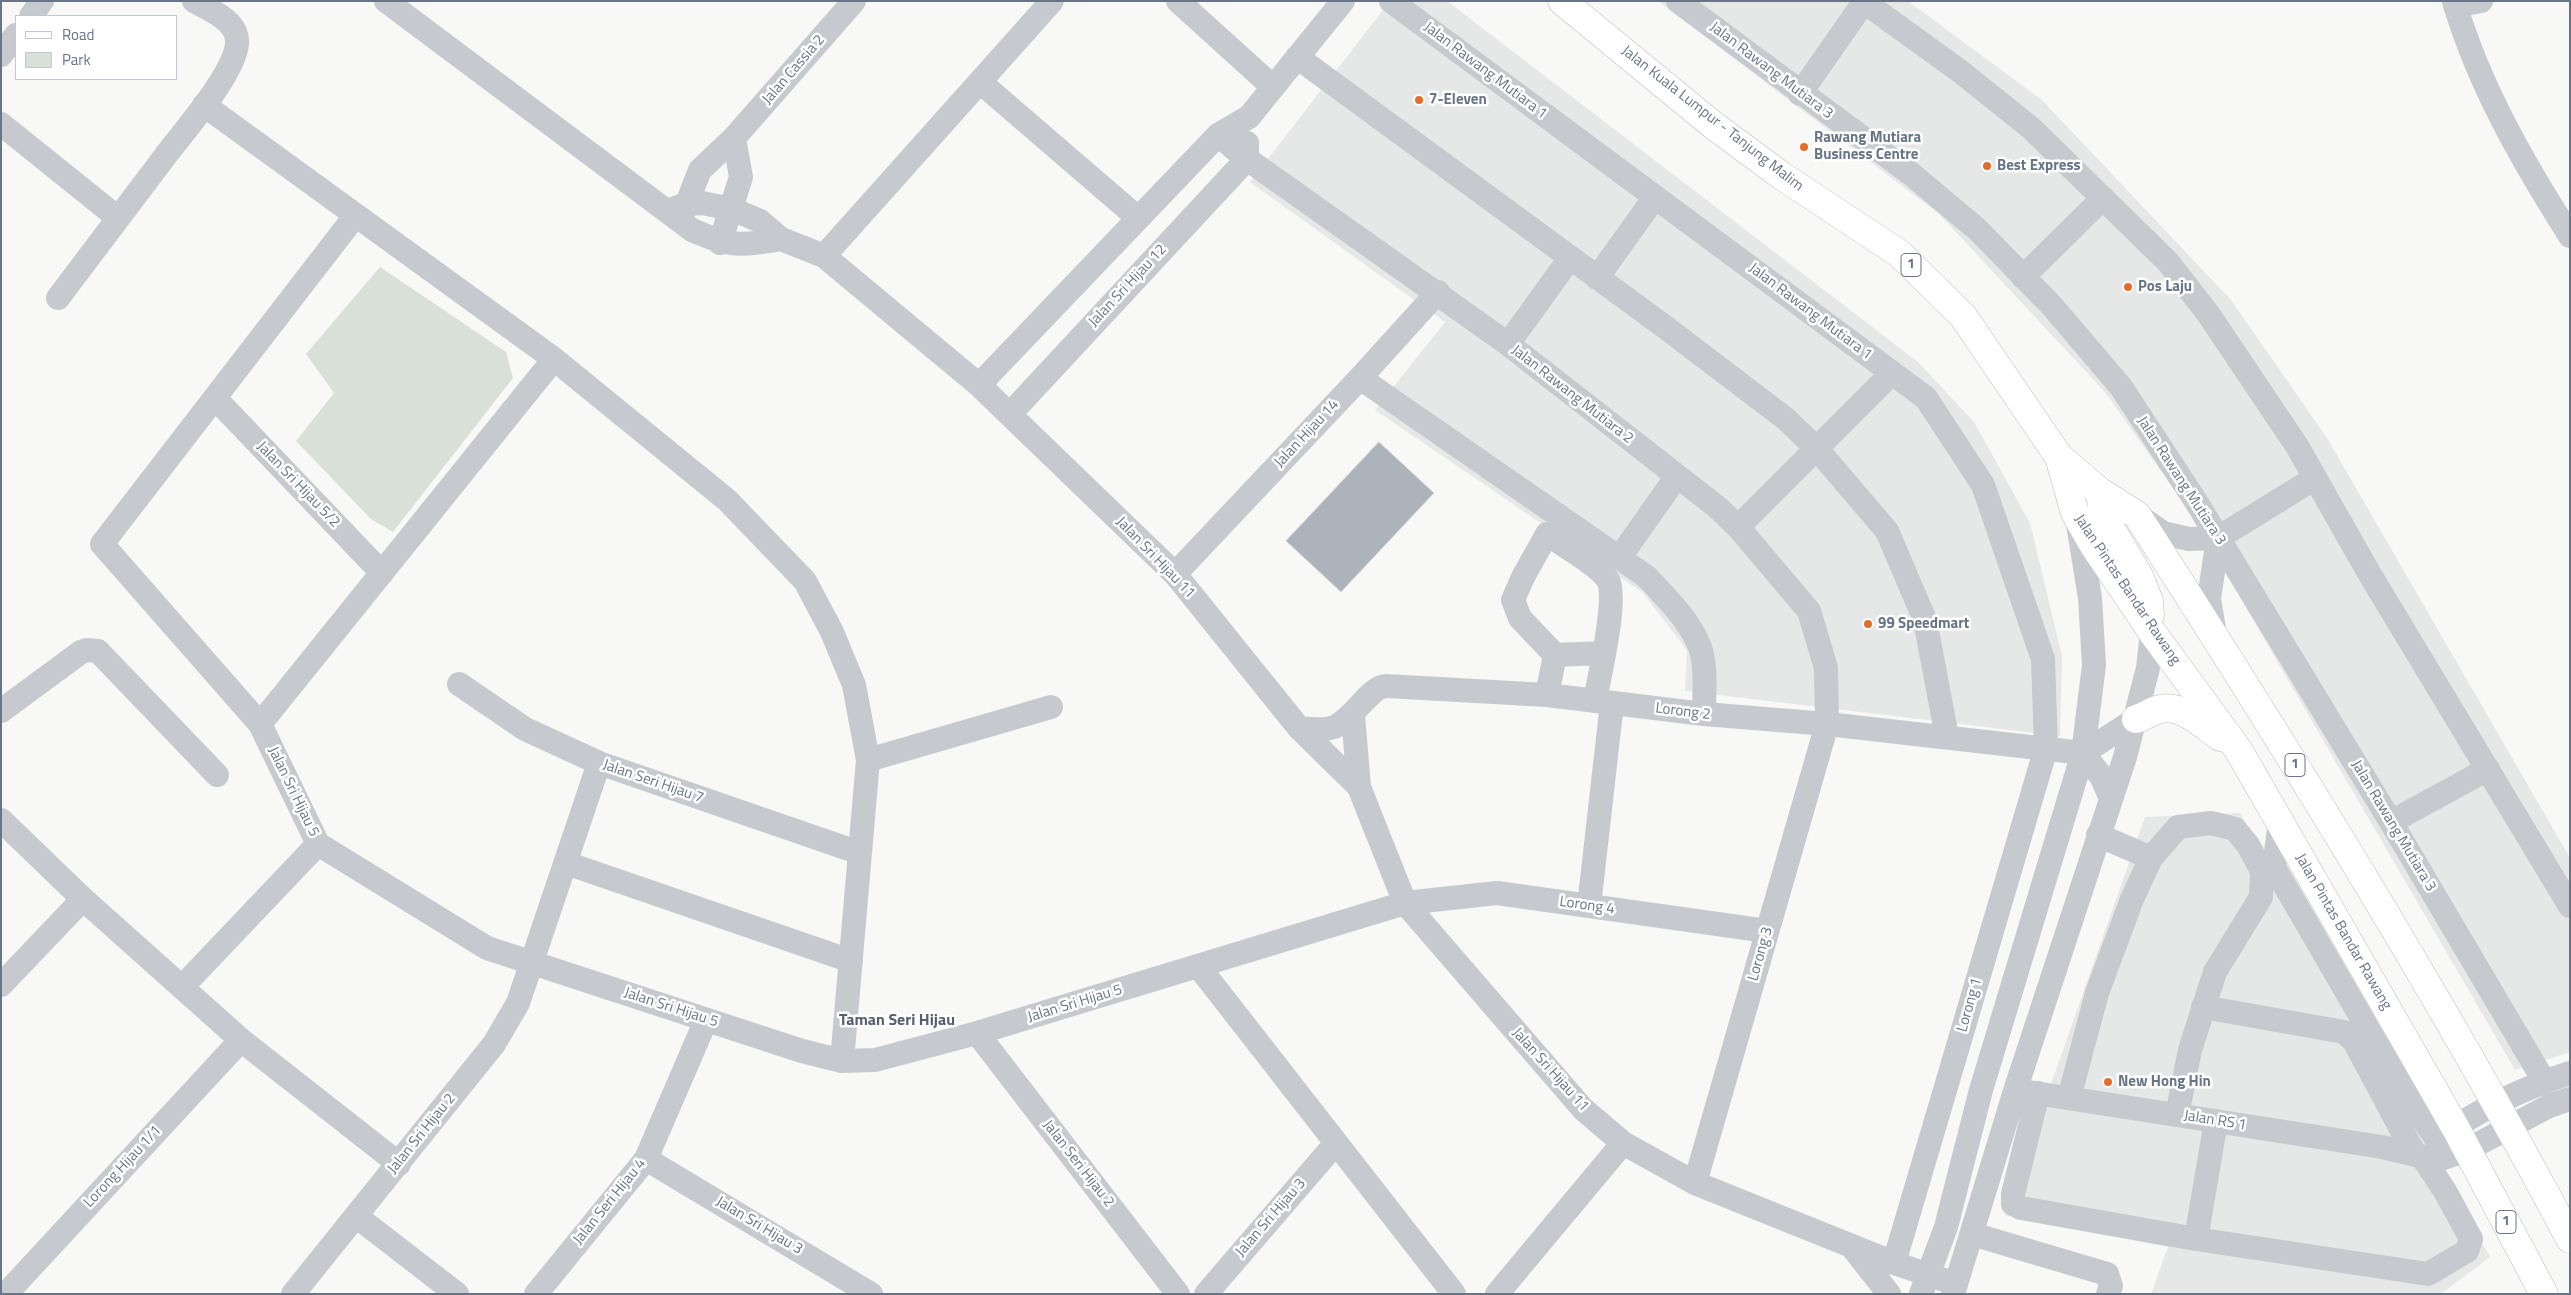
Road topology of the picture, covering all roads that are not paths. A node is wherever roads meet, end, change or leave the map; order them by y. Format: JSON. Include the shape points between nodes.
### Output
{"nodes":[{"id":1,"x":42,"y":1,"type":"edge"},
{"id":2,"x":194,"y":1,"type":"edge"},
{"id":3,"x":386,"y":1,"type":"edge"},
{"id":4,"x":854,"y":1,"type":"edge"},
{"id":5,"x":1052,"y":1,"type":"edge"},
{"id":6,"x":1178,"y":1,"type":"edge"},
{"id":7,"x":1343,"y":1,"type":"edge"},
{"id":8,"x":1391,"y":1,"type":"edge"},
{"id":9,"x":1562,"y":1,"type":"edge"},
{"id":10,"x":1678,"y":1,"type":"edge"},
{"id":11,"x":2481,"y":1,"type":"edge"},
{"id":12,"x":1864,"y":2,"type":"edge"},
{"id":13,"x":2454,"y":4,"type":"edge"},
{"id":14,"x":32,"y":15,"type":"edge"},
{"id":15,"x":15,"y":36,"type":"edge"},
{"id":16,"x":1,"y":55,"type":"edge"},
{"id":17,"x":1298,"y":57,"type":"junction"},
{"id":18,"x":980,"y":82,"type":"junction"},
{"id":19,"x":1273,"y":86,"type":"junction"},
{"id":20,"x":1800,"y":94,"type":"junction"},
{"id":21,"x":204,"y":105,"type":"junction"},
{"id":22,"x":1249,"y":117,"type":"junction"},
{"id":23,"x":1,"y":124,"type":"edge"},
{"id":24,"x":1218,"y":135,"type":"junction"},
{"id":25,"x":734,"y":138,"type":"junction"},
{"id":26,"x":1247,"y":159,"type":"junction"},
{"id":27,"x":1655,"y":197,"type":"junction"},
{"id":28,"x":2104,"y":198,"type":"junction"},
{"id":29,"x":732,"y":208,"type":"junction"},
{"id":30,"x":678,"y":212,"type":"junction"},
{"id":31,"x":355,"y":216,"type":"junction"},
{"id":32,"x":118,"y":218,"type":"junction"},
{"id":33,"x":1138,"y":218,"type":"junction"},
{"id":34,"x":2566,"y":223,"type":"edge"},
{"id":35,"x":782,"y":239,"type":"junction"},
{"id":36,"x":720,"y":243,"type":"junction"},
{"id":37,"x":824,"y":256,"type":"junction"},
{"id":38,"x":1570,"y":258,"type":"junction"},
{"id":39,"x":2023,"y":277,"type":"junction"},
{"id":40,"x":1597,"y":278,"type":"junction"},
{"id":41,"x":1438,"y":292,"type":"junction"},
{"id":42,"x":58,"y":298,"type":"dead end"},
{"id":43,"x":1508,"y":344,"type":"junction"},
{"id":44,"x":554,"y":359,"type":"junction"},
{"id":45,"x":1892,"y":373,"type":"junction"},
{"id":46,"x":1360,"y":378,"type":"junction"},
{"id":47,"x":979,"y":385,"type":"junction"},
{"id":48,"x":215,"y":398,"type":"junction"},
{"id":49,"x":1010,"y":414,"type":"junction"},
{"id":50,"x":1817,"y":448,"type":"junction"},
{"id":51,"x":2059,"y":457,"type":"junction"},
{"id":52,"x":1677,"y":476,"type":"junction"},
{"id":53,"x":2315,"y":478,"type":"junction"},
{"id":54,"x":2099,"y":491,"type":"junction"},
{"id":55,"x":2075,"y":513,"type":"junction"},
{"id":56,"x":2137,"y":515,"type":"junction"},
{"id":57,"x":1738,"y":527,"type":"junction"},
{"id":58,"x":2218,"y":538,"type":"junction"},
{"id":59,"x":1620,"y":557,"type":"junction"},
{"id":60,"x":382,"y":573,"type":"junction"},
{"id":61,"x":1175,"y":574,"type":"junction"},
{"id":62,"x":2152,"y":632,"type":"junction"},
{"id":63,"x":2215,"y":637,"type":"junction"},
{"id":64,"x":1603,"y":653,"type":"junction"},
{"id":65,"x":1555,"y":655,"type":"junction"},
{"id":66,"x":459,"y":684,"type":"dead end"},
{"id":67,"x":1547,"y":695,"type":"junction"},
{"id":68,"x":1604,"y":702,"type":"junction"},
{"id":69,"x":1051,"y":707,"type":"dead end"},
{"id":70,"x":1,"y":711,"type":"edge"},
{"id":71,"x":1704,"y":714,"type":"junction"},
{"id":72,"x":1353,"y":715,"type":"junction"},
{"id":73,"x":2136,"y":719,"type":"junction"},
{"id":74,"x":260,"y":724,"type":"junction"},
{"id":75,"x":1827,"y":724,"type":"junction"},
{"id":76,"x":1299,"y":728,"type":"junction"},
{"id":77,"x":1947,"y":737,"type":"junction"},
{"id":78,"x":2046,"y":748,"type":"junction"},
{"id":79,"x":2239,"y":751,"type":"junction"},
{"id":80,"x":2083,"y":753,"type":"junction"},
{"id":81,"x":868,"y":760,"type":"junction"},
{"id":82,"x":599,"y":763,"type":"junction"},
{"id":83,"x":2488,"y":769,"type":"junction"},
{"id":84,"x":217,"y":775,"type":"dead end"},
{"id":85,"x":1359,"y":787,"type":"junction"},
{"id":86,"x":2110,"y":799,"type":"junction"},
{"id":87,"x":1,"y":820,"type":"edge"},
{"id":88,"x":2392,"y":822,"type":"junction"},
{"id":89,"x":2098,"y":835,"type":"junction"},
{"id":90,"x":318,"y":844,"type":"junction"},
{"id":91,"x":860,"y":853,"type":"junction"},
{"id":92,"x":2151,"y":858,"type":"junction"},
{"id":93,"x":566,"y":863,"type":"junction"},
{"id":94,"x":83,"y":900,"type":"junction"},
{"id":95,"x":1405,"y":903,"type":"junction"},
{"id":96,"x":1589,"y":906,"type":"junction"},
{"id":97,"x":2570,"y":906,"type":"edge"},
{"id":98,"x":1767,"y":931,"type":"junction"},
{"id":99,"x":851,"y":961,"type":"junction"},
{"id":100,"x":532,"y":963,"type":"junction"},
{"id":101,"x":1199,"y":968,"type":"junction"},
{"id":102,"x":1,"y":985,"type":"edge"},
{"id":103,"x":182,"y":987,"type":"junction"},
{"id":104,"x":2204,"y":1007,"type":"junction"},
{"id":105,"x":706,"y":1020,"type":"junction"},
{"id":106,"x":977,"y":1033,"type":"junction"},
{"id":107,"x":241,"y":1040,"type":"junction"},
{"id":108,"x":842,"y":1061,"type":"junction"},
{"id":109,"x":2570,"y":1073,"type":"edge"},
{"id":110,"x":2544,"y":1081,"type":"junction"},
{"id":111,"x":2015,"y":1091,"type":"junction"},
{"id":112,"x":2038,"y":1093,"type":"junction"},
{"id":113,"x":2069,"y":1098,"type":"junction"},
{"id":114,"x":2570,"y":1099,"type":"edge"},
{"id":115,"x":2495,"y":1104,"type":"junction"},
{"id":116,"x":2177,"y":1115,"type":"junction"},
{"id":117,"x":2216,"y":1121,"type":"junction"},
{"id":118,"x":2509,"y":1128,"type":"junction"},
{"id":119,"x":1623,"y":1142,"type":"junction"},
{"id":120,"x":1336,"y":1143,"type":"junction"},
{"id":121,"x":2441,"y":1148,"type":"junction"},
{"id":122,"x":646,"y":1159,"type":"junction"},
{"id":123,"x":398,"y":1164,"type":"junction"},
{"id":124,"x":1695,"y":1183,"type":"junction"},
{"id":125,"x":356,"y":1216,"type":"junction"},
{"id":126,"x":1972,"y":1234,"type":"junction"},
{"id":127,"x":2196,"y":1239,"type":"junction"},
{"id":128,"x":2570,"y":1239,"type":"edge"},
{"id":129,"x":1851,"y":1246,"type":"junction"},
{"id":130,"x":1894,"y":1263,"type":"junction"},
{"id":131,"x":1925,"y":1284,"type":"edge"},
{"id":132,"x":1954,"y":1289,"type":"edge"},
{"id":133,"x":6,"y":1294,"type":"edge"},
{"id":134,"x":293,"y":1294,"type":"edge"},
{"id":135,"x":457,"y":1294,"type":"edge"},
{"id":136,"x":536,"y":1294,"type":"edge"},
{"id":137,"x":871,"y":1294,"type":"edge"},
{"id":138,"x":1178,"y":1294,"type":"edge"},
{"id":139,"x":1206,"y":1294,"type":"edge"},
{"id":140,"x":1454,"y":1294,"type":"edge"},
{"id":141,"x":1497,"y":1294,"type":"edge"},
{"id":142,"x":1889,"y":1294,"type":"edge"},
{"id":143,"x":2108,"y":1294,"type":"edge"},
{"id":144,"x":2544,"y":1294,"type":"edge"}],
"edges":[{"from":1,"to":14,"type":"street"},
{"from":2,"to":21,"type":"street","via":[[220,16],[234,29],[237,43],[230,66]]},
{"from":3,"to":30,"type":"street"},
{"from":4,"to":25,"type":"street","name":"Jalan Cassia 2"},
{"from":5,"to":18,"type":"street"},
{"from":6,"to":19,"type":"street"},
{"from":7,"to":17,"type":"street"},
{"from":8,"to":27,"type":"street","name":"Jalan Rawang Mutiara 1"},
{"from":9,"to":51,"type":"main road","name":"Jalan Kuala Lumpur - Tanjung Malim","number":"1","via":[[1713,125],[1782,176],[1900,254],[1963,316]]},
{"from":10,"to":20,"type":"street","name":"Jalan Rawang Mutiara 3"},
{"from":11,"to":13,"type":"street"},
{"from":12,"to":20,"type":"street"},
{"from":12,"to":28,"type":"street","via":[[2032,128]]},
{"from":13,"to":34,"type":"street","via":[[2484,83],[2514,145]]},
{"from":15,"to":16,"type":"street"},
{"from":17,"to":19,"type":"street"},
{"from":17,"to":38,"type":"street"},
{"from":18,"to":33,"type":"street"},
{"from":18,"to":37,"type":"street"},
{"from":19,"to":22,"type":"street"},
{"from":20,"to":39,"type":"street","name":"Jalan Rawang Mutiara 3","via":[[1910,174],[1978,230]]},
{"from":21,"to":31,"type":"street"},
{"from":21,"to":32,"type":"street"},
{"from":22,"to":24,"type":"street"},
{"from":22,"to":26,"type":"street"},
{"from":23,"to":32,"type":"street"},
{"from":24,"to":26,"type":"street","name":"Jalan Rawang Mutiara 2"},
{"from":24,"to":33,"type":"street"},
{"from":25,"to":29,"type":"street","via":[[741,177]]},
{"from":25,"to":30,"type":"street","name":"Jalan Cassia 2","via":[[700,170]]},
{"from":26,"to":41,"type":"street","name":"Jalan Rawang Mutiara 2"},
{"from":26,"to":49,"type":"street","name":"Jalan Sri Hijau 12"},
{"from":27,"to":40,"type":"street"},
{"from":27,"to":45,"type":"street","name":"Jalan Rawang Mutiara 1"},
{"from":28,"to":39,"type":"street"},
{"from":28,"to":53,"type":"street","via":[[2168,262],[2209,315]]},
{"from":29,"to":30,"type":"street","name":"Jalan Sri Hijau 11","via":[[702,203]]},
{"from":29,"to":35,"type":"street","name":"Jalan Sri Hijau 11","via":[[760,221]]},
{"from":29,"to":36,"type":"street"},
{"from":30,"to":36,"type":"street"},
{"from":31,"to":44,"type":"street"},
{"from":31,"to":48,"type":"street"},
{"from":32,"to":42,"type":"street"},
{"from":33,"to":47,"type":"street"},
{"from":35,"to":36,"type":"street","via":[[749,245]]},
{"from":35,"to":37,"type":"street","name":"Jalan Sri Hijau 11"},
{"from":37,"to":47,"type":"street","name":"Jalan Sri Hijau 11"},
{"from":38,"to":40,"type":"street"},
{"from":38,"to":43,"type":"street"},
{"from":39,"to":58,"type":"street","name":"Jalan Rawang Mutiara 3","via":[[2121,387]]},
{"from":40,"to":50,"type":"street","via":[[1786,419]]},
{"from":41,"to":43,"type":"street","name":"Jalan Rawang Mutiara 2"},
{"from":41,"to":46,"type":"street","name":"Jalan Hijau 14"},
{"from":43,"to":52,"type":"street","name":"Jalan Rawang Mutiara 2"},
{"from":44,"to":60,"type":"street"},
{"from":44,"to":81,"type":"street","via":[[727,500],[805,581],[832,632],[854,685]]},
{"from":45,"to":50,"type":"street"},
{"from":45,"to":78,"type":"street","name":"Jalan Rawang Mutiara 1","via":[[1926,398],[1983,485],[2043,659]]},
{"from":46,"to":59,"type":"street"},
{"from":46,"to":61,"type":"street","name":"Jalan Hijau 14"},
{"from":47,"to":49,"type":"street","name":"Jalan Sri Hijau 11"},
{"from":48,"to":60,"type":"street","name":"Jalan Sri Hijau 5/2"},
{"from":48,"to":74,"type":"street","name":"Jalan Sri Hijau 5","via":[[102,544]]},
{"from":49,"to":61,"type":"street","name":"Jalan Sri Hijau 11"},
{"from":50,"to":57,"type":"street"},
{"from":50,"to":77,"type":"street","via":[[1887,531],[1925,620]]},
{"from":51,"to":54,"type":"main road","number":"1"},
{"from":51,"to":55,"type":"main road","name":"Jalan Pintas Bandar Rawang","number":"1"},
{"from":52,"to":57,"type":"street","name":"Jalan Rawang Mutiara 2"},
{"from":52,"to":59,"type":"street"},
{"from":53,"to":58,"type":"street"},
{"from":53,"to":83,"type":"street"},
{"from":54,"to":56,"type":"main road","number":"1"},
{"from":54,"to":62,"type":"main road","via":[[2105,519],[2139,576],[2149,601]]},
{"from":55,"to":62,"type":"main road","name":"Jalan Pintas Bandar Rawang","number":"1"},
{"from":55,"to":80,"type":"street","via":[[2090,598],[2094,665]]},
{"from":56,"to":58,"type":"street","via":[[2163,533],[2188,540]]},
{"from":56,"to":63,"type":"main road","number":"1"},
{"from":57,"to":75,"type":"street","name":"Jalan Rawang Mutiara 2","via":[[1809,611],[1826,668]]},
{"from":58,"to":63,"type":"street","via":[[2209,599]]},
{"from":58,"to":88,"type":"street","name":"Jalan Rawang Mutiara 3"},
{"from":59,"to":71,"type":"street","via":[[1647,577],[1681,613],[1700,646]]},
{"from":60,"to":74,"type":"street"},
{"from":61,"to":76,"type":"street","name":"Jalan Sri Hijau 11"},
{"from":62,"to":73,"type":"street","via":[[2148,668]]},
{"from":62,"to":79,"type":"main road","name":"Jalan Pintas Bandar Rawang","number":"1"},
{"from":63,"to":115,"type":"main road","number":"1","via":[[2337,834]]},
{"from":64,"to":65,"type":"street"},
{"from":64,"to":65,"type":"street","via":[[1612,600],[1608,580],[1547,534],[1513,600],[1520,618]]},
{"from":64,"to":68,"type":"street"},
{"from":65,"to":67,"type":"street"},
{"from":66,"to":82,"type":"street","name":"Jalan Seri Hijau 7","via":[[525,729]]},
{"from":67,"to":68,"type":"street","name":"Lorong 2"},
{"from":67,"to":72,"type":"street","name":"Lorong 2","via":[[1383,686],[1376,689]]},
{"from":68,"to":71,"type":"street","name":"Lorong 2"},
{"from":68,"to":96,"type":"street"},
{"from":69,"to":81,"type":"street"},
{"from":70,"to":84,"type":"street","via":[[82,652],[98,651]]},
{"from":71,"to":75,"type":"street","name":"Lorong 2"},
{"from":72,"to":76,"type":"street","name":"Lorong 2","via":[[1334,727]]},
{"from":72,"to":85,"type":"street","name":"Jalan Sri Hijau 11"},
{"from":73,"to":79,"type":"main road","via":[[2160,709],[2182,711]]},
{"from":73,"to":80,"type":"street"},
{"from":73,"to":86,"type":"street"},
{"from":74,"to":90,"type":"street","name":"Jalan Sri Hijau 5"},
{"from":75,"to":77,"type":"street","name":"Lorong 2"},
{"from":75,"to":98,"type":"street","name":"Lorong 3"},
{"from":76,"to":85,"type":"street","name":"Jalan Sri Hijau 11"},
{"from":77,"to":78,"type":"street","name":"Lorong 2"},
{"from":78,"to":80,"type":"street","name":"Lorong 2"},
{"from":78,"to":130,"type":"street","name":"Lorong 1"},
{"from":79,"to":121,"type":"main road","name":"Jalan Pintas Bandar Rawang","number":"1","via":[[2280,822]]},
{"from":80,"to":86,"type":"street","via":[[2101,776]]},
{"from":80,"to":131,"type":"street","via":[[1981,1090],[1946,1227]]},
{"from":81,"to":91,"type":"street"},
{"from":82,"to":91,"type":"street","name":"Jalan Seri Hijau 7"},
{"from":82,"to":93,"type":"street","name":"Jalan Sri Hijau 2"},
{"from":83,"to":88,"type":"street"},
{"from":83,"to":97,"type":"street"},
{"from":85,"to":95,"type":"street","name":"Jalan Sri Hijau 11"},
{"from":86,"to":89,"type":"street"},
{"from":87,"to":94,"type":"street"},
{"from":88,"to":110,"type":"street","name":"Jalan Rawang Mutiara 3"},
{"from":89,"to":92,"type":"street"},
{"from":89,"to":111,"type":"street"},
{"from":90,"to":100,"type":"street","name":"Jalan Sri Hijau 5","via":[[488,948]]},
{"from":90,"to":103,"type":"street"},
{"from":91,"to":99,"type":"street"},
{"from":92,"to":104,"type":"street","via":[[2178,827],[2211,823],[2235,829],[2262,871],[2261,896],[2215,972]]},
{"from":92,"to":113,"type":"street","via":[[2097,993]]},
{"from":93,"to":99,"type":"street"},
{"from":93,"to":100,"type":"street","name":"Jalan Sri Hijau 2"},
{"from":94,"to":102,"type":"street"},
{"from":94,"to":103,"type":"street"},
{"from":95,"to":96,"type":"street","name":"Lorong 4","via":[[1497,893]]},
{"from":95,"to":101,"type":"street","name":"Jalan Sri Hijau 5"},
{"from":95,"to":119,"type":"street","name":"Jalan Sri Hijau 11","via":[[1583,1110]]},
{"from":96,"to":98,"type":"street","name":"Lorong 4"},
{"from":98,"to":124,"type":"street","name":"Lorong 3"},
{"from":99,"to":108,"type":"street"},
{"from":100,"to":105,"type":"street","name":"Jalan Sri Hijau 5"},
{"from":100,"to":123,"type":"street","name":"Jalan Sri Hijau 2","via":[[518,1003],[494,1044]]},
{"from":101,"to":106,"type":"street","name":"Jalan Sri Hijau 5"},
{"from":101,"to":120,"type":"street"},
{"from":103,"to":107,"type":"street"},
{"from":104,"to":116,"type":"street","via":[[2190,1050]]},
{"from":104,"to":121,"type":"street","via":[[2344,1032]]},
{"from":105,"to":108,"type":"street","name":"Jalan Sri Hijau 5"},
{"from":105,"to":122,"type":"street","name":"Jalan Seri Hijau 4"},
{"from":106,"to":108,"type":"street","name":"Jalan Sri Hijau 5","via":[[875,1060]]},
{"from":106,"to":138,"type":"street","name":"Jalan Seri Hijau 2"},
{"from":107,"to":123,"type":"street"},
{"from":107,"to":133,"type":"street","name":"Lorong Hijau 1/1"},
{"from":109,"to":110,"type":"street"},
{"from":110,"to":115,"type":"street"},
{"from":111,"to":112,"type":"street","name":"Jalan RS 1"},
{"from":111,"to":126,"type":"street"},
{"from":112,"to":113,"type":"street","name":"Jalan RS 1"},
{"from":112,"to":127,"type":"street","via":[[2013,1204]]},
{"from":113,"to":116,"type":"street","name":"Jalan RS 1"},
{"from":114,"to":118,"type":"street","via":[[2549,1106]]},
{"from":115,"to":118,"type":"main road","number":"1"},
{"from":115,"to":121,"type":"street"},
{"from":116,"to":117,"type":"street","name":"Jalan RS 1"},
{"from":117,"to":121,"type":"street","name":"Jalan RS 1","via":[[2382,1147]]},
{"from":117,"to":127,"type":"street"},
{"from":118,"to":121,"type":"street"},
{"from":118,"to":128,"type":"main road","number":"1"},
{"from":119,"to":124,"type":"street","name":"Jalan Sri Hijau 11"},
{"from":119,"to":141,"type":"street"},
{"from":120,"to":139,"type":"street","name":"Jalan Sri Hijau 3"},
{"from":120,"to":140,"type":"street"},
{"from":121,"to":127,"type":"street","via":[[2445,1191],[2471,1244],[2467,1251],[2428,1274]]},
{"from":121,"to":144,"type":"main road","name":"Jalan Pintas Bandar Rawang","number":"1"},
{"from":122,"to":136,"type":"street","name":"Jalan Seri Hijau 4"},
{"from":122,"to":137,"type":"street","name":"Jalan Sri Hijau 3"},
{"from":123,"to":125,"type":"street","name":"Jalan Sri Hijau 2"},
{"from":124,"to":129,"type":"street","name":"Jalan Sri Hijau 11"},
{"from":125,"to":134,"type":"street","name":"Jalan Sri Hijau 2"},
{"from":125,"to":135,"type":"street"},
{"from":126,"to":132,"type":"street"},
{"from":126,"to":143,"type":"street","via":[[2107,1274],[2111,1286]]},
{"from":129,"to":130,"type":"street","name":"Jalan Sri Hijau 11"},
{"from":129,"to":142,"type":"street"},
{"from":130,"to":131,"type":"street","name":"Jalan Sri Hijau 11"},
{"from":131,"to":132,"type":"street","name":"Jalan Sri Hijau 11"}]}
